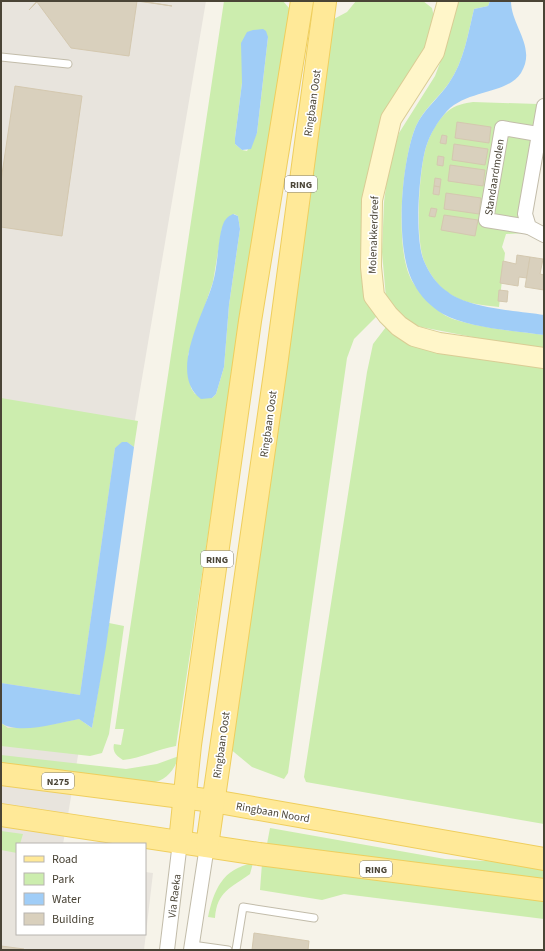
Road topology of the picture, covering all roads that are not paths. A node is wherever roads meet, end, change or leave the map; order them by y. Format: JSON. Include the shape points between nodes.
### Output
{"nodes":[{"id":1,"x":302,"y":1,"type":"edge"},
{"id":2,"x":321,"y":1,"type":"edge"},
{"id":3,"x":448,"y":1,"type":"edge"},
{"id":4,"x":1,"y":57,"type":"edge"},
{"id":5,"x":68,"y":64,"type":"dead end"},
{"id":6,"x":544,"y":106,"type":"edge"},
{"id":7,"x":538,"y":134,"type":"junction"},
{"id":8,"x":529,"y":227,"type":"junction"},
{"id":9,"x":544,"y":235,"type":"edge"},
{"id":10,"x":544,"y":358,"type":"edge"},
{"id":11,"x":1,"y":774,"type":"edge"},
{"id":12,"x":184,"y":797,"type":"junction"},
{"id":13,"x":213,"y":801,"type":"junction"},
{"id":14,"x":1,"y":815,"type":"edge"},
{"id":15,"x":180,"y":842,"type":"junction"},
{"id":16,"x":207,"y":846,"type":"junction"},
{"id":17,"x":544,"y":859,"type":"edge"},
{"id":18,"x":544,"y":890,"type":"edge"},
{"id":19,"x":314,"y":918,"type":"dead end"},
{"id":20,"x":192,"y":947,"type":"edge"},
{"id":21,"x":167,"y":950,"type":"edge"},
{"id":22,"x":228,"y":950,"type":"edge"},
{"id":23,"x":236,"y":950,"type":"edge"}],
"edges":[{"from":1,"to":12,"type":"main road","number":"RING","via":[[250,321]]},
{"from":2,"to":13,"type":"main road","name":"Ringbaan Oost","number":"RING","via":[[278,350]]},
{"from":3,"to":10,"type":"street","name":"Molenakkerdreef","via":[[434,52],[391,119],[372,200],[371,268],[374,296],[399,326],[414,336],[439,343]]},
{"from":4,"to":5,"type":"lane"},
{"from":6,"to":7,"type":"street"},
{"from":7,"to":8,"type":"street","via":[[525,214]]},
{"from":7,"to":8,"type":"street","name":"Standaardmolen","via":[[502,128],[486,220]]},
{"from":8,"to":9,"type":"street","name":"Standaardmolen"},
{"from":11,"to":12,"type":"main road","name":"Ringbaan Noord","number":"N275"},
{"from":12,"to":13,"type":"main road","name":"Ringbaan Noord"},
{"from":12,"to":15,"type":"main road","number":"RING"},
{"from":13,"to":16,"type":"main road","name":"Ringbaan Oost","number":"RING"},
{"from":13,"to":17,"type":"main road","name":"Ringbaan Noord"},
{"from":14,"to":15,"type":"main road"},
{"from":15,"to":16,"type":"main road","number":"RING"},
{"from":15,"to":21,"type":"street","name":"Via Raeka"},
{"from":16,"to":18,"type":"main road","number":"RING"},
{"from":16,"to":20,"type":"street"},
{"from":19,"to":23,"type":"lane","via":[[243,907]]},
{"from":20,"to":22,"type":"lane"}]}
